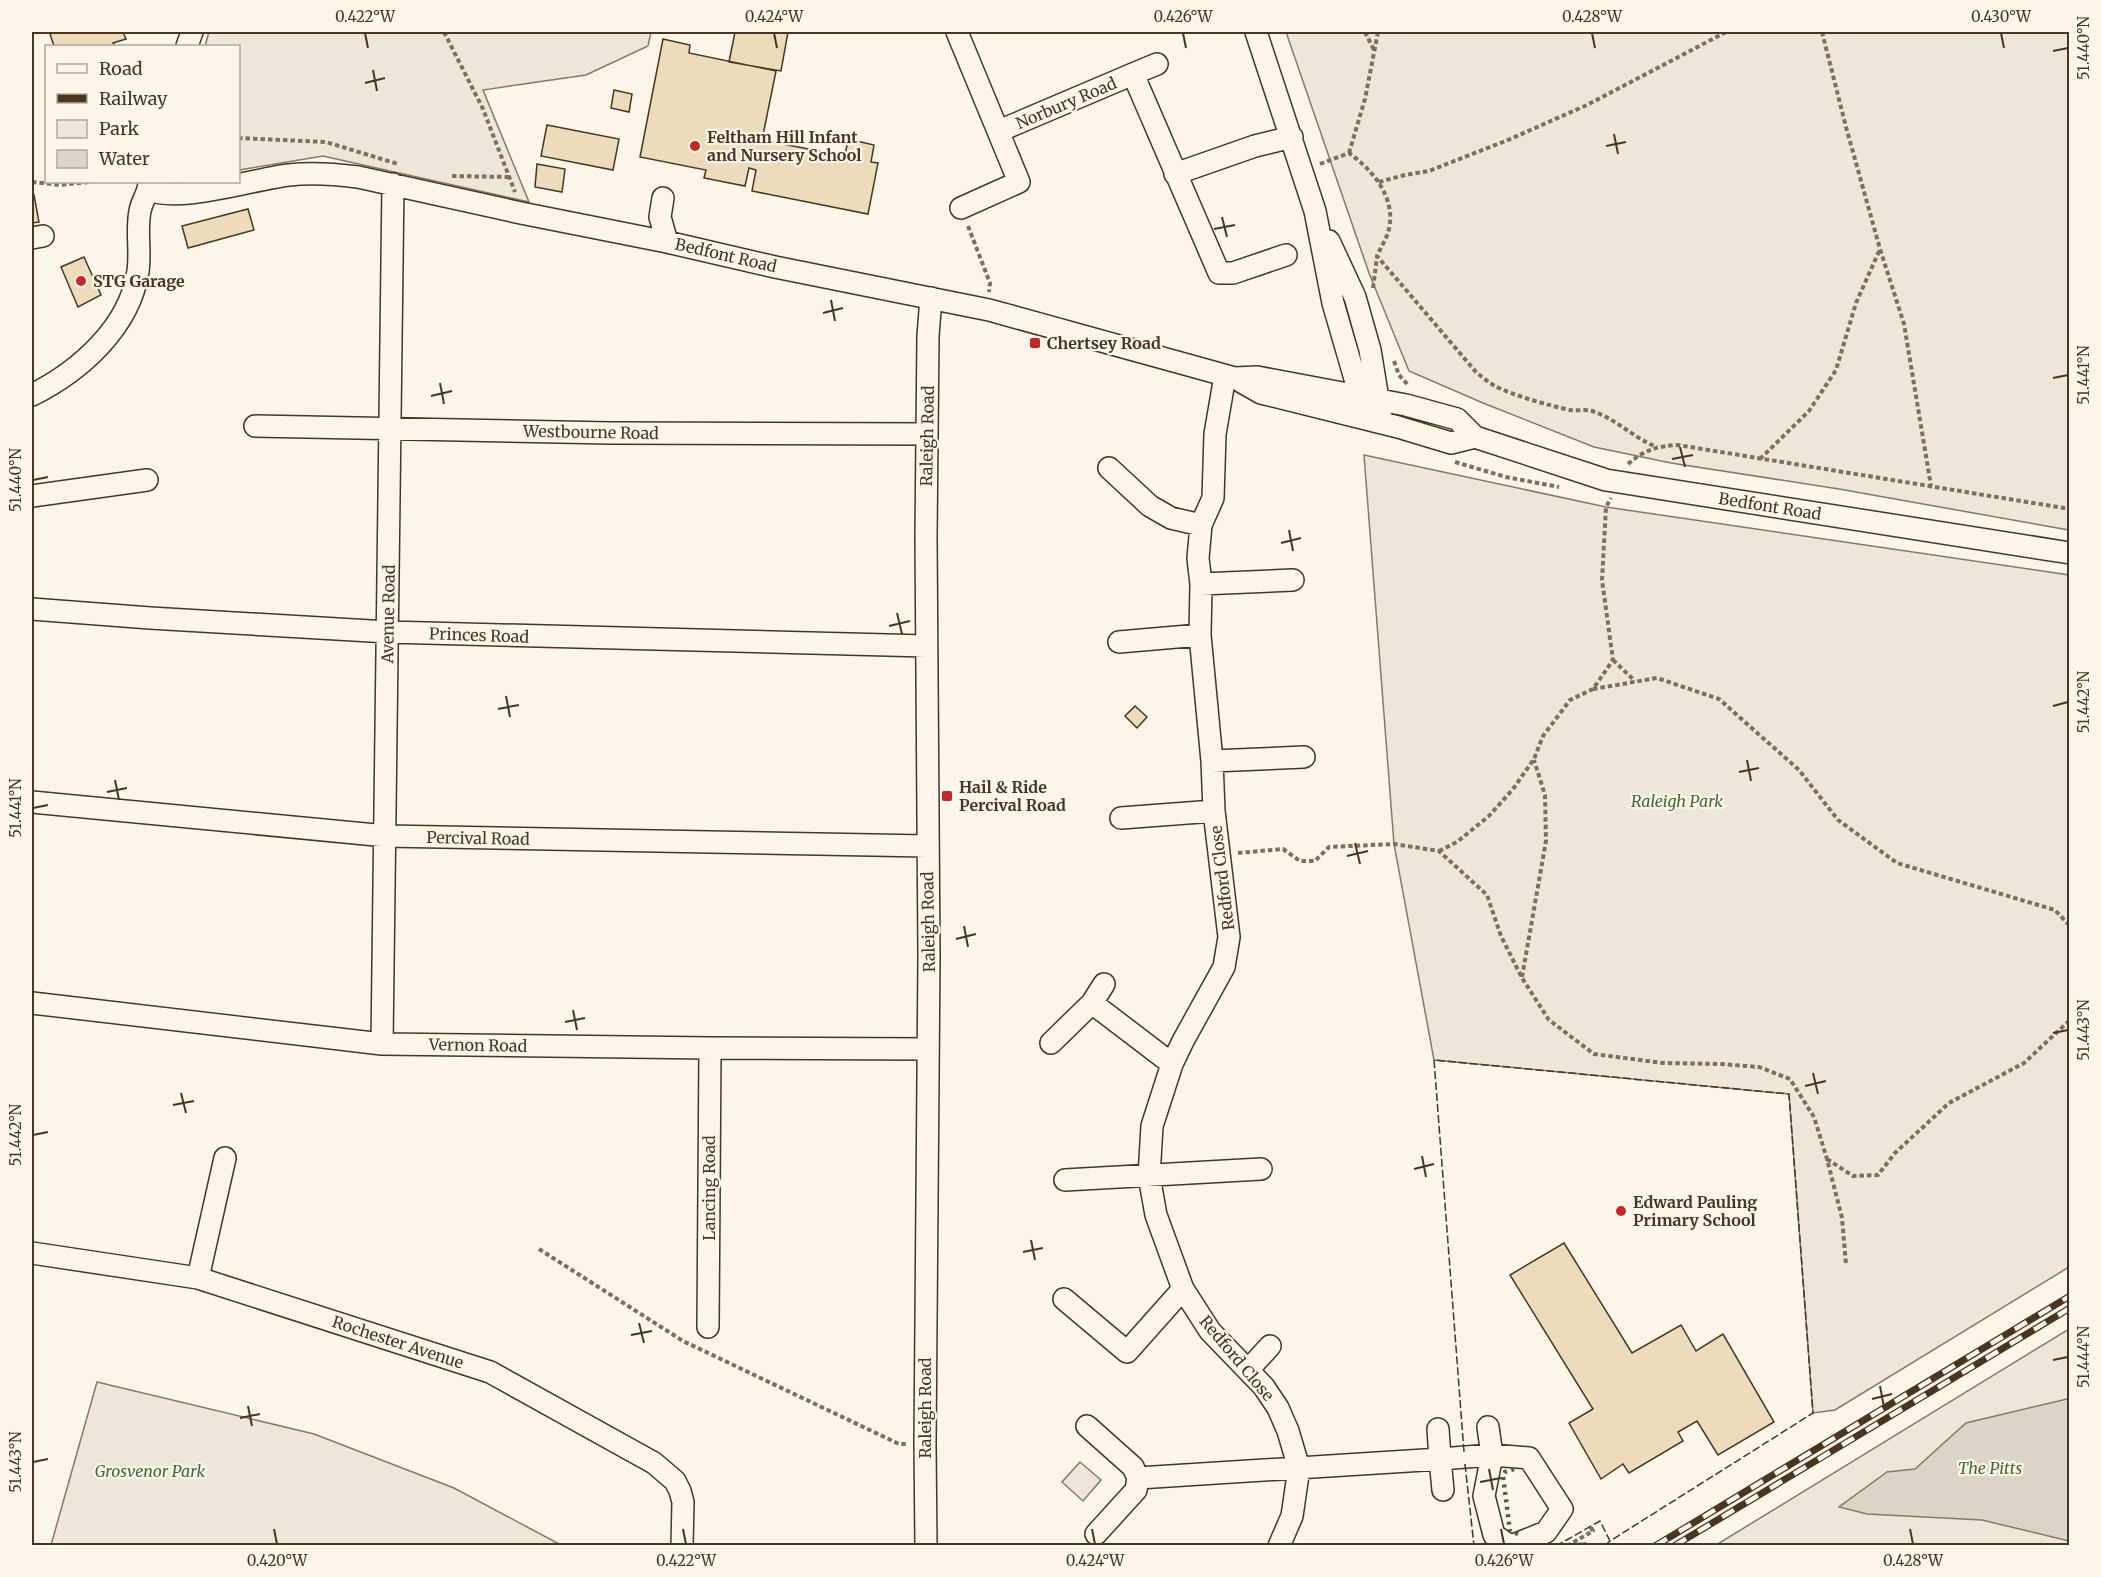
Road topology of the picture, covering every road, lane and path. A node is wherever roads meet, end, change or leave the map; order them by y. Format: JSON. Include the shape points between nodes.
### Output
{"nodes":[{"id":1,"x":444,"y":32,"type":"edge"},
{"id":2,"x":957,"y":32,"type":"edge"},
{"id":3,"x":1256,"y":32,"type":"edge"},
{"id":4,"x":1365,"y":32,"type":"edge"},
{"id":5,"x":1378,"y":32,"type":"edge"},
{"id":6,"x":1726,"y":32,"type":"edge"},
{"id":7,"x":1822,"y":32,"type":"edge"},
{"id":8,"x":1375,"y":50,"type":"junction"},
{"id":9,"x":1157,"y":64,"type":"dead end"},
{"id":10,"x":1133,"y":75,"type":"junction"},
{"id":11,"x":999,"y":131,"type":"junction"},
{"id":12,"x":1292,"y":137,"type":"junction"},
{"id":13,"x":240,"y":138,"type":"edge"},
{"id":14,"x":1349,"y":153,"type":"junction"},
{"id":15,"x":404,"y":165,"type":"dead end"},
{"id":16,"x":1317,"y":165,"type":"dead end"},
{"id":17,"x":1175,"y":174,"type":"junction"},
{"id":18,"x":448,"y":176,"type":"dead end"},
{"id":19,"x":511,"y":177,"type":"junction"},
{"id":20,"x":240,"y":181,"type":"edge"},
{"id":21,"x":32,"y":182,"type":"edge"},
{"id":22,"x":1379,"y":182,"type":"junction"},
{"id":23,"x":80,"y":183,"type":"edge"},
{"id":24,"x":220,"y":183,"type":"edge"},
{"id":25,"x":393,"y":184,"type":"junction"},
{"id":26,"x":203,"y":185,"type":"edge"},
{"id":27,"x":149,"y":186,"type":"edge"},
{"id":28,"x":663,"y":198,"type":"dead end"},
{"id":29,"x":961,"y":208,"type":"joint"},
{"id":30,"x":521,"y":213,"type":"junction"},
{"id":31,"x":667,"y":242,"type":"junction"},
{"id":32,"x":1880,"y":249,"type":"junction"},
{"id":33,"x":1286,"y":255,"type":"dead end"},
{"id":34,"x":1377,"y":256,"type":"junction"},
{"id":35,"x":1374,"y":295,"type":"dead end"},
{"id":36,"x":931,"y":298,"type":"junction"},
{"id":37,"x":989,"y":310,"type":"junction"},
{"id":38,"x":1230,"y":377,"type":"junction"},
{"id":39,"x":32,"y":395,"type":"edge"},
{"id":40,"x":1365,"y":404,"type":"junction"},
{"id":41,"x":255,"y":426,"type":"dead end"},
{"id":42,"x":390,"y":429,"type":"junction"},
{"id":43,"x":927,"y":434,"type":"junction"},
{"id":44,"x":1475,"y":437,"type":"junction"},
{"id":45,"x":1657,"y":447,"type":"junction"},
{"id":46,"x":1759,"y":459,"type":"junction"},
{"id":47,"x":1109,"y":468,"type":"dead end"},
{"id":48,"x":1624,"y":468,"type":"dead end"},
{"id":49,"x":147,"y":480,"type":"dead end"},
{"id":50,"x":1931,"y":486,"type":"junction"},
{"id":51,"x":32,"y":496,"type":"edge"},
{"id":52,"x":1606,"y":507,"type":"dead end"},
{"id":53,"x":2070,"y":508,"type":"edge"},
{"id":54,"x":1201,"y":525,"type":"junction"},
{"id":55,"x":2070,"y":553,"type":"edge"},
{"id":56,"x":1293,"y":580,"type":"dead end"},
{"id":57,"x":1201,"y":584,"type":"junction"},
{"id":58,"x":32,"y":609,"type":"edge"},
{"id":59,"x":387,"y":632,"type":"junction"},
{"id":60,"x":1200,"y":635,"type":"junction"},
{"id":61,"x":1119,"y":642,"type":"dead end"},
{"id":62,"x":926,"y":646,"type":"junction"},
{"id":63,"x":1613,"y":660,"type":"junction"},
{"id":64,"x":1636,"y":682,"type":"junction"},
{"id":65,"x":1593,"y":689,"type":"junction"},
{"id":66,"x":1304,"y":757,"type":"dead end"},
{"id":67,"x":1534,"y":759,"type":"junction"},
{"id":68,"x":1212,"y":761,"type":"junction"},
{"id":69,"x":32,"y":802,"type":"edge"},
{"id":70,"x":1214,"y":811,"type":"junction"},
{"id":71,"x":1121,"y":818,"type":"dead end"},
{"id":72,"x":386,"y":836,"type":"junction"},
{"id":73,"x":927,"y":846,"type":"junction"},
{"id":74,"x":1439,"y":850,"type":"junction"},
{"id":75,"x":1219,"y":854,"type":"junction"},
{"id":76,"x":2070,"y":926,"type":"edge"},
{"id":77,"x":1522,"y":978,"type":"junction"},
{"id":78,"x":1104,"y":984,"type":"dead end"},
{"id":79,"x":32,"y":1003,"type":"edge"},
{"id":80,"x":1092,"y":1003,"type":"junction"},
{"id":81,"x":2070,"y":1020,"type":"edge"},
{"id":82,"x":1051,"y":1043,"type":"dead end"},
{"id":83,"x":382,"y":1044,"type":"junction"},
{"id":84,"x":710,"y":1048,"type":"junction"},
{"id":85,"x":927,"y":1049,"type":"junction"},
{"id":86,"x":1172,"y":1064,"type":"junction"},
{"id":87,"x":225,"y":1158,"type":"dead end"},
{"id":88,"x":1827,"y":1159,"type":"junction"},
{"id":89,"x":1261,"y":1169,"type":"dead end"},
{"id":90,"x":1149,"y":1176,"type":"junction"},
{"id":91,"x":1065,"y":1180,"type":"dead end"},
{"id":92,"x":538,"y":1250,"type":"dead end"},
{"id":93,"x":32,"y":1253,"type":"edge"},
{"id":94,"x":1846,"y":1264,"type":"dead end"},
{"id":95,"x":198,"y":1278,"type":"junction"},
{"id":96,"x":1183,"y":1289,"type":"junction"},
{"id":97,"x":1064,"y":1299,"type":"dead end"},
{"id":98,"x":708,"y":1327,"type":"dead end"},
{"id":99,"x":1269,"y":1346,"type":"dead end"},
{"id":100,"x":1248,"y":1370,"type":"junction"},
{"id":101,"x":1087,"y":1426,"type":"dead end"},
{"id":102,"x":1488,"y":1427,"type":"dead end"},
{"id":103,"x":1438,"y":1429,"type":"dead end"},
{"id":104,"x":899,"y":1444,"type":"dead end"},
{"id":105,"x":1492,"y":1455,"type":"junction"},
{"id":106,"x":1440,"y":1460,"type":"junction"},
{"id":107,"x":1299,"y":1468,"type":"junction"},
{"id":108,"x":1138,"y":1478,"type":"junction"},
{"id":109,"x":1443,"y":1490,"type":"dead end"},
{"id":110,"x":1590,"y":1526,"type":"dead end"},
{"id":111,"x":1096,"y":1534,"type":"dead end"},
{"id":112,"x":682,"y":1545,"type":"edge"},
{"id":113,"x":926,"y":1545,"type":"edge"},
{"id":114,"x":1279,"y":1545,"type":"edge"},
{"id":115,"x":1510,"y":1545,"type":"edge"},
{"id":116,"x":1567,"y":1545,"type":"edge"},
{"id":117,"x":1578,"y":1545,"type":"edge"},
{"id":118,"x":1585,"y":1545,"type":"edge"}],
"edges":[{"from":1,"to":19,"type":"path","via":[[483,109]]},
{"from":2,"to":11,"type":"street","name":"Norbury Road"},
{"from":3,"to":12,"type":"street"},
{"from":4,"to":8,"type":"path"},
{"from":5,"to":8,"type":"path"},
{"from":6,"to":22,"type":"path","via":[[1587,105],[1508,140],[1429,171]]},
{"from":7,"to":32,"type":"path"},
{"from":8,"to":14,"type":"path"},
{"from":9,"to":10,"type":"street","name":"Norbury Road"},
{"from":10,"to":11,"type":"street","name":"Norbury Road"},
{"from":10,"to":17,"type":"street","name":"Norbury Road"},
{"from":11,"to":29,"type":"street","name":"Norbury Road","via":[[1019,182]]},
{"from":12,"to":17,"type":"street"},
{"from":12,"to":40,"type":"street","via":[[1315,210],[1355,297],[1370,350]]},
{"from":13,"to":15,"type":"path","via":[[326,142]]},
{"from":14,"to":16,"type":"path"},
{"from":14,"to":22,"type":"path"},
{"from":17,"to":33,"type":"street","name":"Norbury Road","via":[[1219,273],[1233,273]]},
{"from":18,"to":19,"type":"path"},
{"from":19,"to":30,"type":"path"},
{"from":20,"to":25,"type":"street","name":"Bedfont Road","via":[[315,173]]},
{"from":21,"to":23,"type":"path"},
{"from":22,"to":34,"type":"path","via":[[1390,213],[1389,230]]},
{"from":24,"to":26,"type":"street","name":"Bedfont Road"},
{"from":25,"to":30,"type":"street","name":"Bedfont Road"},
{"from":25,"to":42,"type":"street","name":"Avenue Road"},
{"from":26,"to":27,"type":"street","name":"Bedfont Road","via":[[165,195]]},
{"from":27,"to":39,"type":"street","via":[[140,211],[139,270],[120,321],[100,345],[65,375]]},
{"from":28,"to":31,"type":"street","via":[[660,217]]},
{"from":29,"to":37,"type":"path","via":[[990,283]]},
{"from":30,"to":31,"type":"street","name":"Bedfont Road"},
{"from":31,"to":36,"type":"street","name":"Bedfont Road"},
{"from":32,"to":46,"type":"path","via":[[1856,303],[1836,370],[1809,411]]},
{"from":32,"to":50,"type":"path","via":[[1904,324]]},
{"from":34,"to":35,"type":"path"},
{"from":34,"to":45,"type":"path","via":[[1452,346],[1495,386],[1570,410],[1596,412]]},
{"from":36,"to":37,"type":"street","name":"Bedfont Road"},
{"from":36,"to":43,"type":"street","name":"Raleigh Road"},
{"from":37,"to":38,"type":"street","name":"Bedfont Road"},
{"from":38,"to":40,"type":"street","name":"Bedfont Road","via":[[1257,377]]},
{"from":38,"to":54,"type":"street","name":"Redford Close","via":[[1215,434],[1213,498]]},
{"from":40,"to":44,"type":"street","name":"Bedfont Road","via":[[1406,405],[1457,419]]},
{"from":40,"to":44,"type":"street","name":"Bedfont Road","via":[[1386,424],[1451,443]]},
{"from":41,"to":42,"type":"street","name":"Westbourne Road"},
{"from":42,"to":43,"type":"street","name":"Westbourne Road"},
{"from":42,"to":59,"type":"street","name":"Avenue Road"},
{"from":43,"to":62,"type":"street","name":"Raleigh Road"},
{"from":44,"to":55,"type":"street","name":"Bedfont Road","via":[[1606,480]]},
{"from":45,"to":46,"type":"path","via":[[1678,445]]},
{"from":45,"to":48,"type":"path"},
{"from":46,"to":50,"type":"path"},
{"from":47,"to":54,"type":"street","via":[[1150,506],[1171,518]]},
{"from":49,"to":51,"type":"street"},
{"from":50,"to":53,"type":"path"},
{"from":52,"to":63,"type":"path","via":[[1602,580]]},
{"from":54,"to":57,"type":"street","name":"Redford Close"},
{"from":56,"to":57,"type":"street"},
{"from":57,"to":60,"type":"street","name":"Redford Close"},
{"from":58,"to":59,"type":"street","name":"Princes Road"},
{"from":59,"to":62,"type":"street","name":"Princes Road"},
{"from":59,"to":72,"type":"street","name":"Avenue Road"},
{"from":60,"to":61,"type":"street"},
{"from":60,"to":68,"type":"street","name":"Redford Close"},
{"from":62,"to":73,"type":"street","name":"Raleigh Road"},
{"from":63,"to":64,"type":"path"},
{"from":63,"to":65,"type":"path"},
{"from":64,"to":65,"type":"path"},
{"from":64,"to":76,"type":"path","via":[[1657,678],[1719,699],[1799,770],[1838,820],[1897,863],[2055,910]]},
{"from":65,"to":67,"type":"path","via":[[1570,700],[1543,736]]},
{"from":66,"to":68,"type":"street"},
{"from":67,"to":74,"type":"path","via":[[1489,816],[1457,842]]},
{"from":67,"to":77,"type":"path","via":[[1545,795],[1545,841]]},
{"from":68,"to":70,"type":"street","name":"Redford Close"},
{"from":69,"to":72,"type":"street","name":"Percival Road"},
{"from":70,"to":71,"type":"street"},
{"from":70,"to":75,"type":"street","name":"Redford Close"},
{"from":72,"to":73,"type":"street","name":"Percival Road"},
{"from":72,"to":83,"type":"street","name":"Avenue Road"},
{"from":73,"to":85,"type":"street","name":"Raleigh Road"},
{"from":74,"to":75,"type":"path","via":[[1394,844],[1329,847],[1315,861],[1300,861],[1283,849]]},
{"from":74,"to":77,"type":"path","via":[[1487,895],[1501,936]]},
{"from":75,"to":86,"type":"street","name":"Redford Close","via":[[1229,972]]},
{"from":77,"to":88,"type":"path","via":[[1550,1020],[1594,1054],[1663,1063],[1759,1067],[1790,1079],[1814,1116]]},
{"from":78,"to":80,"type":"street"},
{"from":79,"to":83,"type":"street","name":"Vernon Road"},
{"from":80,"to":82,"type":"street"},
{"from":80,"to":86,"type":"street"},
{"from":81,"to":88,"type":"path","via":[[2024,1063],[1949,1103],[1894,1153],[1878,1175],[1853,1176]]},
{"from":83,"to":84,"type":"street","name":"Vernon Road"},
{"from":84,"to":85,"type":"street","name":"Vernon Road"},
{"from":84,"to":98,"type":"street","name":"Lancing Road"},
{"from":85,"to":113,"type":"street","name":"Raleigh Road"},
{"from":86,"to":90,"type":"street","name":"Redford Close","via":[[1152,1126]]},
{"from":87,"to":95,"type":"street"},
{"from":88,"to":94,"type":"path","via":[[1842,1218]]},
{"from":89,"to":90,"type":"street"},
{"from":90,"to":91,"type":"street"},
{"from":90,"to":96,"type":"street","name":"Redford Close","via":[[1155,1215]]},
{"from":92,"to":104,"type":"path","via":[[683,1341]]},
{"from":93,"to":95,"type":"street","name":"Rochester Avenue"},
{"from":95,"to":112,"type":"street","name":"Rochester Avenue","via":[[490,1372],[654,1463],[675,1481],[683,1502]]},
{"from":96,"to":97,"type":"street","via":[[1127,1352]]},
{"from":96,"to":100,"type":"street","name":"Redford Close","via":[[1210,1331]]},
{"from":99,"to":100,"type":"street"},
{"from":100,"to":107,"type":"street","name":"Redford Close","via":[[1278,1408]]},
{"from":101,"to":108,"type":"street","via":[[1133,1467]]},
{"from":102,"to":105,"type":"street"},
{"from":103,"to":106,"type":"street"},
{"from":105,"to":106,"type":"street"},
{"from":105,"to":115,"type":"street","via":[[1484,1496],[1494,1535]]},
{"from":105,"to":115,"type":"street","via":[[1529,1458],[1562,1509],[1546,1532]]},
{"from":106,"to":107,"type":"street"},
{"from":106,"to":109,"type":"street"},
{"from":107,"to":108,"type":"street"},
{"from":107,"to":114,"type":"street","name":"Redford Close","via":[[1292,1516]]},
{"from":108,"to":111,"type":"street","via":[[1136,1490]]},
{"from":110,"to":116,"type":"path","via":[[1593,1531]]},
{"from":117,"to":118,"type":"path"}]}
